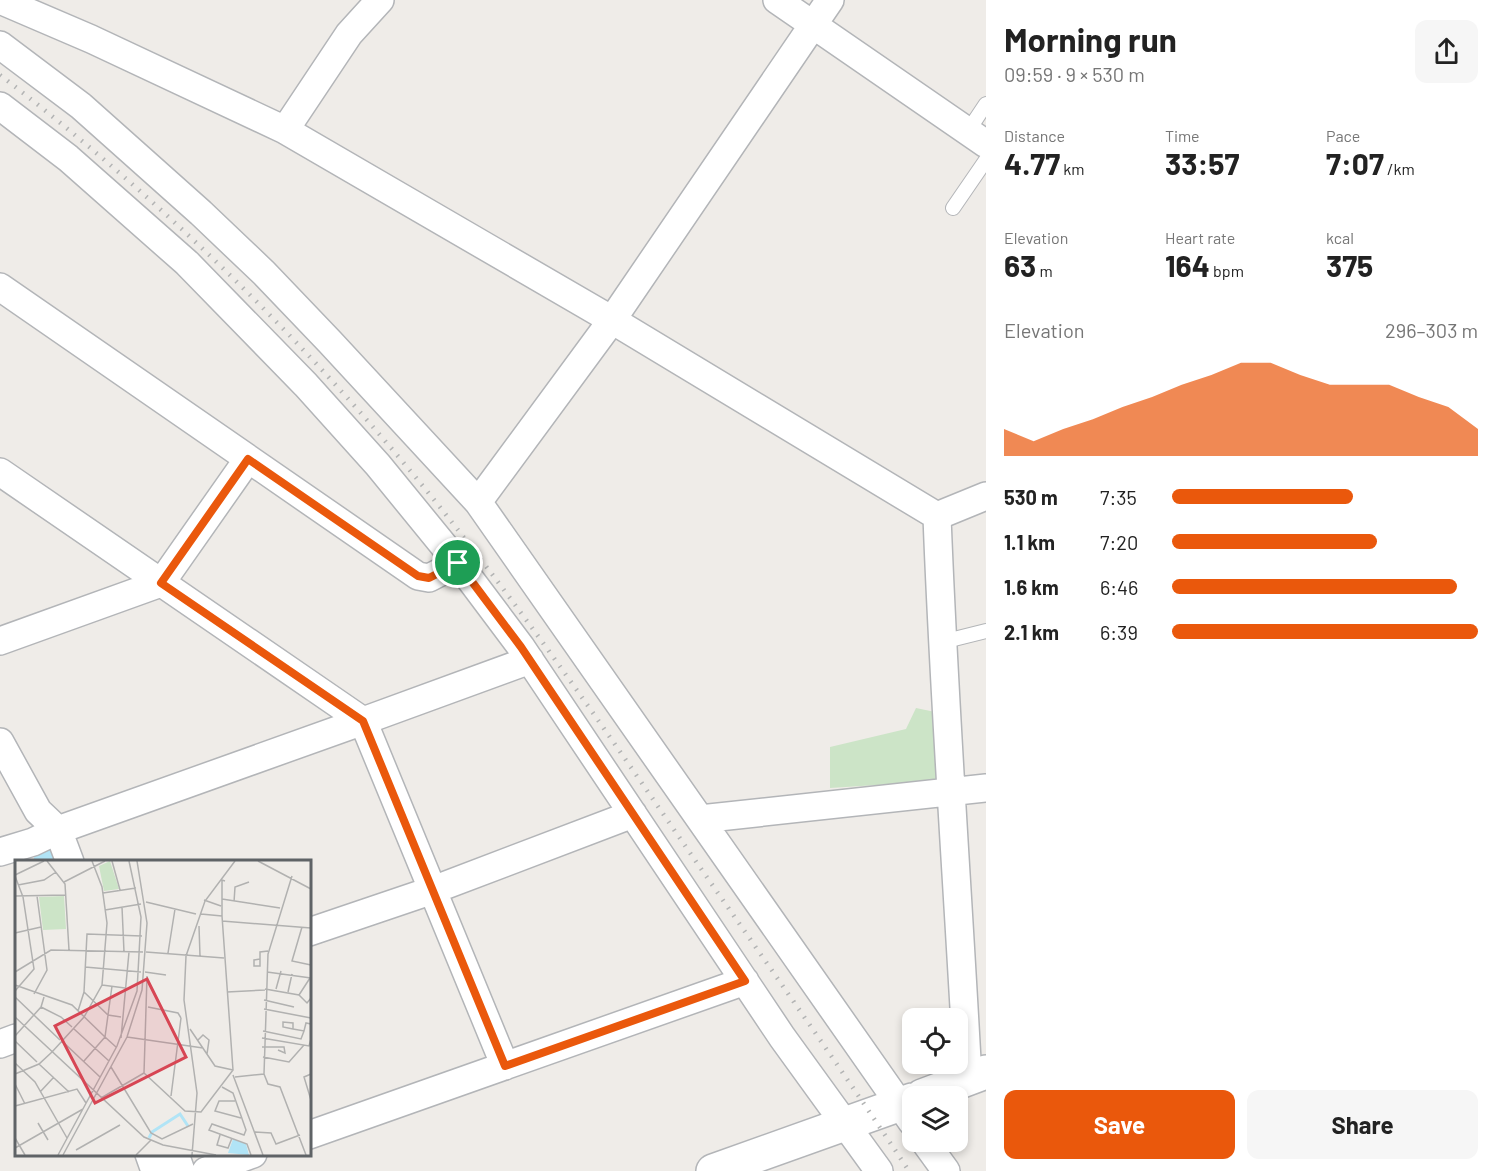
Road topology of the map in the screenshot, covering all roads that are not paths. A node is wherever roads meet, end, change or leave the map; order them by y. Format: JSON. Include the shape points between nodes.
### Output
{"nodes":[{"id":1,"x":0,"y":0,"type":"edge"},
{"id":2,"x":380,"y":0,"type":"edge"},
{"id":3,"x":777,"y":0,"type":"edge"},
{"id":4,"x":830,"y":0,"type":"edge"},
{"id":5,"x":814,"y":25,"type":"junction"},
{"id":6,"x":0,"y":45,"type":"edge"},
{"id":7,"x":986,"y":104,"type":"edge"},
{"id":8,"x":0,"y":106,"type":"edge"},
{"id":9,"x":285,"y":130,"type":"junction"},
{"id":10,"x":977,"y":137,"type":"edge"},
{"id":11,"x":986,"y":160,"type":"edge"},
{"id":12,"x":953,"y":208,"type":"dead end"},
{"id":13,"x":0,"y":287,"type":"edge"},
{"id":14,"x":612,"y":321,"type":"junction"},
{"id":15,"x":248,"y":459,"type":"junction"},
{"id":16,"x":0,"y":472,"type":"edge"},
{"id":17,"x":986,"y":496,"type":"edge"},
{"id":18,"x":478,"y":502,"type":"junction"},
{"id":19,"x":936,"y":516,"type":"junction"},
{"id":20,"x":458,"y":563,"type":"junction"},
{"id":21,"x":161,"y":583,"type":"junction"},
{"id":22,"x":986,"y":631,"type":"edge"},
{"id":23,"x":0,"y":641,"type":"edge"},
{"id":24,"x":942,"y":642,"type":"junction"},
{"id":25,"x":530,"y":660,"type":"junction"},
{"id":26,"x":363,"y":721,"type":"junction"},
{"id":27,"x":0,"y":742,"type":"edge"},
{"id":28,"x":986,"y":788,"type":"edge"},
{"id":29,"x":952,"y":791,"type":"junction"},
{"id":30,"x":38,"y":811,"type":"junction"},
{"id":31,"x":633,"y":814,"type":"junction"},
{"id":32,"x":700,"y":819,"type":"junction"},
{"id":33,"x":58,"y":830,"type":"junction"},
{"id":34,"x":0,"y":852,"type":"edge"},
{"id":35,"x":37,"y":852,"type":"edge"},
{"id":36,"x":69,"y":860,"type":"edge"},
{"id":37,"x":433,"y":890,"type":"junction"},
{"id":38,"x":310,"y":932,"type":"edge"},
{"id":39,"x":745,"y":981,"type":"junction"},
{"id":40,"x":15,"y":1038,"type":"edge"},
{"id":41,"x":0,"y":1044,"type":"edge"},
{"id":42,"x":505,"y":1066,"type":"junction"},
{"id":43,"x":977,"y":1076,"type":"edge"},
{"id":44,"x":955,"y":1086,"type":"edge"},
{"id":45,"x":902,"y":1092,"type":"edge"},
{"id":46,"x":902,"y":1109,"type":"edge"},
{"id":47,"x":846,"y":1125,"type":"junction"},
{"id":48,"x":310,"y":1135,"type":"edge"},
{"id":49,"x":932,"y":1152,"type":"edge"},
{"id":50,"x":149,"y":1156,"type":"edge"},
{"id":51,"x":175,"y":1156,"type":"edge"},
{"id":52,"x":250,"y":1156,"type":"edge"},
{"id":53,"x":155,"y":1171,"type":"edge"},
{"id":54,"x":181,"y":1171,"type":"edge"},
{"id":55,"x":206,"y":1171,"type":"edge"},
{"id":56,"x":713,"y":1171,"type":"edge"},
{"id":57,"x":879,"y":1171,"type":"edge"},
{"id":58,"x":946,"y":1171,"type":"edge"}],
"edges":[{"from":1,"to":9,"type":"street"},
{"from":2,"to":9,"type":"street","via":[[349,34]]},
{"from":3,"to":5,"type":"street"},
{"from":4,"to":5,"type":"street"},
{"from":5,"to":10,"type":"street"},
{"from":5,"to":14,"type":"street"},
{"from":6,"to":18,"type":"street","via":[[81,106],[264,273]]},
{"from":7,"to":10,"type":"lane"},
{"from":8,"to":20,"type":"street","via":[[68,158],[187,263],[306,385]]},
{"from":9,"to":14,"type":"street"},
{"from":11,"to":12,"type":"lane"},
{"from":13,"to":15,"type":"street"},
{"from":14,"to":18,"type":"street"},
{"from":14,"to":19,"type":"street"},
{"from":15,"to":20,"type":"street","via":[[418,576],[429,578]]},
{"from":15,"to":21,"type":"street"},
{"from":16,"to":21,"type":"street"},
{"from":17,"to":19,"type":"street"},
{"from":18,"to":32,"type":"street"},
{"from":19,"to":24,"type":"street"},
{"from":20,"to":25,"type":"street"},
{"from":21,"to":23,"type":"street"},
{"from":21,"to":26,"type":"street"},
{"from":22,"to":24,"type":"lane"},
{"from":24,"to":29,"type":"street"},
{"from":25,"to":26,"type":"street"},
{"from":25,"to":31,"type":"street"},
{"from":26,"to":33,"type":"street"},
{"from":26,"to":37,"type":"street"},
{"from":27,"to":30,"type":"street"},
{"from":28,"to":29,"type":"street"},
{"from":29,"to":32,"type":"street"},
{"from":29,"to":43,"type":"street"},
{"from":30,"to":33,"type":"street"},
{"from":30,"to":35,"type":"street"},
{"from":31,"to":37,"type":"street"},
{"from":31,"to":39,"type":"street"},
{"from":32,"to":45,"type":"street"},
{"from":33,"to":35,"type":"street"},
{"from":33,"to":36,"type":"street"},
{"from":34,"to":35,"type":"street"},
{"from":37,"to":38,"type":"street"},
{"from":37,"to":42,"type":"street"},
{"from":39,"to":42,"type":"street"},
{"from":39,"to":47,"type":"street"},
{"from":40,"to":41,"type":"street"},
{"from":42,"to":48,"type":"street"},
{"from":43,"to":44,"type":"street"},
{"from":46,"to":47,"type":"street"},
{"from":47,"to":56,"type":"street"},
{"from":47,"to":57,"type":"street"},
{"from":49,"to":58,"type":"street"},
{"from":50,"to":53,"type":"street"},
{"from":51,"to":54,"type":"street"},
{"from":52,"to":55,"type":"street"}]}
